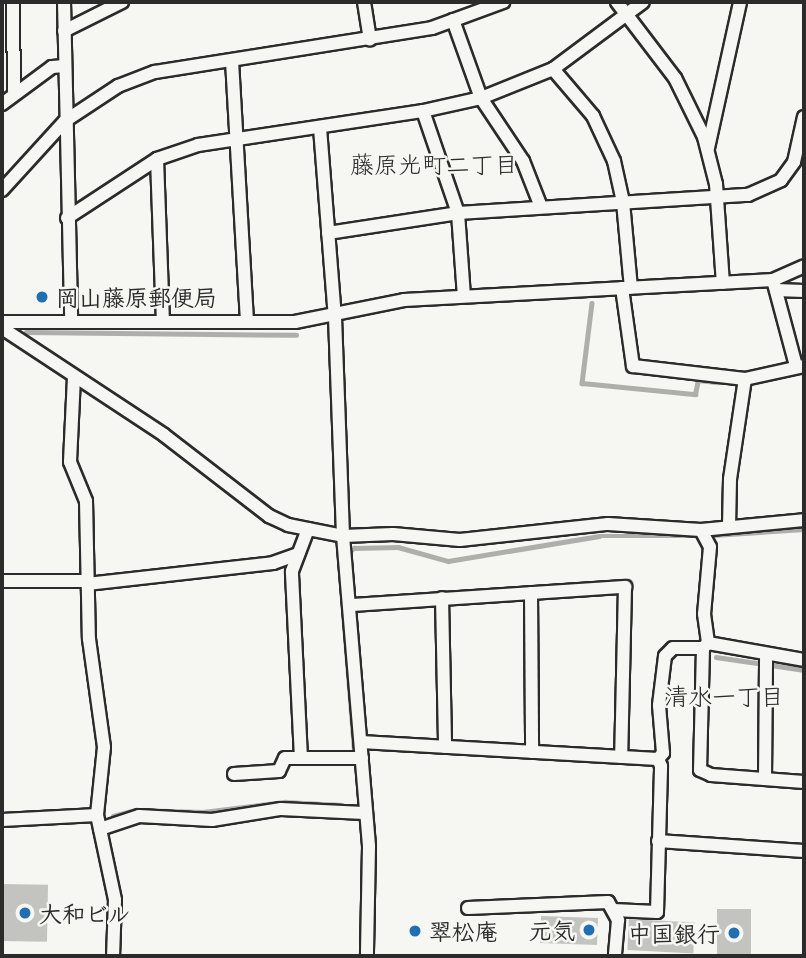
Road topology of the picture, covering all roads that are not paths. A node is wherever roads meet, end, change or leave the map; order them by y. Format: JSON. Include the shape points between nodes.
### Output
{"nodes":[{"id":1,"x":13,"y":2,"type":"edge"},
{"id":2,"x":64,"y":2,"type":"edge"},
{"id":3,"x":122,"y":2,"type":"edge"},
{"id":4,"x":364,"y":2,"type":"edge"},
{"id":5,"x":503,"y":2,"type":"edge"},
{"id":6,"x":617,"y":2,"type":"edge"},
{"id":7,"x":643,"y":2,"type":"edge"},
{"id":8,"x":740,"y":2,"type":"edge"},
{"id":9,"x":627,"y":15,"type":"junction"},
{"id":10,"x":453,"y":20,"type":"junction"},
{"id":11,"x":64,"y":31,"type":"junction"},
{"id":12,"x":370,"y":40,"type":"junction"},
{"id":13,"x":232,"y":61,"type":"junction"},
{"id":14,"x":65,"y":66,"type":"junction"},
{"id":15,"x":553,"y":69,"type":"junction"},
{"id":16,"x":14,"y":91,"type":"junction"},
{"id":17,"x":481,"y":97,"type":"junction"},
{"id":18,"x":2,"y":104,"type":"edge"},
{"id":19,"x":423,"y":111,"type":"junction"},
{"id":20,"x":804,"y":117,"type":"edge"},
{"id":21,"x":65,"y":121,"type":"junction"},
{"id":22,"x":320,"y":128,"type":"junction"},
{"id":23,"x":236,"y":140,"type":"junction"},
{"id":24,"x":708,"y":151,"type":"junction"},
{"id":25,"x":157,"y":159,"type":"junction"},
{"id":26,"x":2,"y":190,"type":"edge"},
{"id":27,"x":717,"y":195,"type":"junction"},
{"id":28,"x":623,"y":202,"type":"junction"},
{"id":29,"x":541,"y":207,"type":"junction"},
{"id":30,"x":458,"y":213,"type":"junction"},
{"id":31,"x":67,"y":218,"type":"junction"},
{"id":32,"x":328,"y":233,"type":"junction"},
{"id":33,"x":804,"y":266,"type":"edge"},
{"id":34,"x":723,"y":283,"type":"junction"},
{"id":35,"x":774,"y":285,"type":"junction"},
{"id":36,"x":626,"y":288,"type":"junction"},
{"id":37,"x":804,"y":291,"type":"edge"},
{"id":38,"x":464,"y":296,"type":"junction"},
{"id":39,"x":335,"y":317,"type":"junction"},
{"id":40,"x":71,"y":319,"type":"junction"},
{"id":41,"x":163,"y":321,"type":"junction"},
{"id":42,"x":2,"y":322,"type":"edge"},
{"id":43,"x":247,"y":322,"type":"junction"},
{"id":44,"x":2,"y":328,"type":"edge"},
{"id":45,"x":800,"y":366,"type":"edge"},
{"id":46,"x":74,"y":377,"type":"junction"},
{"id":47,"x":745,"y":379,"type":"junction"},
{"id":48,"x":804,"y":520,"type":"edge"},
{"id":49,"x":725,"y":527,"type":"junction"},
{"id":50,"x":307,"y":529,"type":"junction"},
{"id":51,"x":705,"y":535,"type":"junction"},
{"id":52,"x":346,"y":546,"type":"junction"},
{"id":53,"x":298,"y":554,"type":"junction"},
{"id":54,"x":2,"y":580,"type":"edge"},
{"id":55,"x":88,"y":582,"type":"junction"},
{"id":56,"x":531,"y":593,"type":"junction"},
{"id":57,"x":442,"y":598,"type":"junction"},
{"id":58,"x":351,"y":605,"type":"junction"},
{"id":59,"x":705,"y":646,"type":"junction"},
{"id":60,"x":804,"y":660,"type":"edge"},
{"id":61,"x":766,"y":661,"type":"junction"},
{"id":62,"x":361,"y":741,"type":"junction"},
{"id":63,"x":445,"y":747,"type":"junction"},
{"id":64,"x":532,"y":752,"type":"junction"},
{"id":65,"x":621,"y":757,"type":"junction"},
{"id":66,"x":301,"y":758,"type":"junction"},
{"id":67,"x":362,"y":758,"type":"junction"},
{"id":68,"x":658,"y":759,"type":"junction"},
{"id":69,"x":234,"y":774,"type":"dead end"},
{"id":70,"x":765,"y":779,"type":"junction"},
{"id":71,"x":804,"y":782,"type":"edge"},
{"id":72,"x":364,"y":813,"type":"junction"},
{"id":73,"x":97,"y":815,"type":"junction"},
{"id":74,"x":2,"y":820,"type":"edge"},
{"id":75,"x":100,"y":829,"type":"junction"},
{"id":76,"x":658,"y":841,"type":"junction"},
{"id":77,"x":804,"y":851,"type":"edge"},
{"id":78,"x":468,"y":908,"type":"dead end"},
{"id":79,"x":612,"y":910,"type":"junction"},
{"id":80,"x":113,"y":956,"type":"edge"},
{"id":81,"x":367,"y":956,"type":"edge"},
{"id":82,"x":615,"y":956,"type":"edge"}],
"edges":[{"from":1,"to":16,"type":"street"},
{"from":2,"to":11,"type":"street"},
{"from":3,"to":11,"type":"street"},
{"from":4,"to":12,"type":"street"},
{"from":5,"to":10,"type":"street"},
{"from":6,"to":9,"type":"street"},
{"from":7,"to":9,"type":"street"},
{"from":8,"to":24,"type":"street"},
{"from":9,"to":15,"type":"street"},
{"from":9,"to":24,"type":"street","via":[[675,78]]},
{"from":10,"to":12,"type":"street"},
{"from":10,"to":17,"type":"street"},
{"from":11,"to":14,"type":"street"},
{"from":12,"to":13,"type":"street"},
{"from":13,"to":21,"type":"street","via":[[155,72],[118,86]]},
{"from":13,"to":23,"type":"street"},
{"from":14,"to":16,"type":"street","via":[[52,66]]},
{"from":14,"to":21,"type":"street"},
{"from":15,"to":17,"type":"street"},
{"from":15,"to":28,"type":"street","via":[[593,117],[614,161]]},
{"from":16,"to":18,"type":"street"},
{"from":17,"to":19,"type":"street"},
{"from":17,"to":29,"type":"street","via":[[523,161]]},
{"from":19,"to":22,"type":"street"},
{"from":19,"to":30,"type":"street"},
{"from":20,"to":27,"type":"street","via":[[794,162],[781,180],[748,195]]},
{"from":21,"to":26,"type":"street"},
{"from":21,"to":31,"type":"street"},
{"from":22,"to":23,"type":"street"},
{"from":22,"to":32,"type":"street"},
{"from":23,"to":25,"type":"street","via":[[198,145]]},
{"from":23,"to":43,"type":"street"},
{"from":24,"to":27,"type":"street"},
{"from":25,"to":31,"type":"street"},
{"from":25,"to":41,"type":"street"},
{"from":27,"to":28,"type":"street"},
{"from":27,"to":34,"type":"street"},
{"from":28,"to":29,"type":"street"},
{"from":28,"to":36,"type":"street"},
{"from":29,"to":30,"type":"street"},
{"from":30,"to":32,"type":"street"},
{"from":30,"to":38,"type":"street"},
{"from":31,"to":40,"type":"street"},
{"from":32,"to":39,"type":"street"},
{"from":33,"to":35,"type":"street"},
{"from":34,"to":35,"type":"street"},
{"from":34,"to":36,"type":"street"},
{"from":35,"to":37,"type":"street"},
{"from":35,"to":45,"type":"street"},
{"from":36,"to":38,"type":"street"},
{"from":36,"to":47,"type":"street","via":[[632,366]]},
{"from":38,"to":39,"type":"street","via":[[404,300]]},
{"from":39,"to":43,"type":"street"},
{"from":39,"to":52,"type":"street"},
{"from":40,"to":41,"type":"street"},
{"from":40,"to":42,"type":"street"},
{"from":41,"to":43,"type":"street"},
{"from":44,"to":46,"type":"street"},
{"from":45,"to":47,"type":"street"},
{"from":46,"to":50,"type":"street","via":[[164,435],[269,516]]},
{"from":46,"to":55,"type":"street","via":[[70,462],[86,501]]},
{"from":47,"to":49,"type":"street"},
{"from":48,"to":49,"type":"street"},
{"from":49,"to":51,"type":"street"},
{"from":50,"to":52,"type":"street"},
{"from":50,"to":53,"type":"street"},
{"from":51,"to":52,"type":"street","via":[[608,524],[509,538]]},
{"from":51,"to":59,"type":"street"},
{"from":52,"to":58,"type":"street"},
{"from":53,"to":55,"type":"street","via":[[273,563]]},
{"from":53,"to":66,"type":"street","via":[[292,571]]},
{"from":54,"to":55,"type":"street"},
{"from":55,"to":73,"type":"street","via":[[89,639],[104,747]]},
{"from":56,"to":57,"type":"street"},
{"from":56,"to":64,"type":"street"},
{"from":56,"to":65,"type":"street","via":[[625,587]]},
{"from":57,"to":58,"type":"street"},
{"from":57,"to":63,"type":"street"},
{"from":58,"to":62,"type":"street"},
{"from":59,"to":61,"type":"street"},
{"from":59,"to":68,"type":"street","via":[[673,648],[665,656],[659,705],[663,753]]},
{"from":59,"to":70,"type":"street","via":[[700,769],[711,775]]},
{"from":60,"to":61,"type":"street"},
{"from":61,"to":70,"type":"street"},
{"from":62,"to":63,"type":"street"},
{"from":62,"to":67,"type":"street"},
{"from":63,"to":64,"type":"street"},
{"from":64,"to":65,"type":"street"},
{"from":65,"to":68,"type":"street"},
{"from":66,"to":67,"type":"street"},
{"from":66,"to":69,"type":"street","via":[[285,758],[279,771]]},
{"from":67,"to":72,"type":"street"},
{"from":68,"to":76,"type":"street"},
{"from":70,"to":71,"type":"street"},
{"from":72,"to":75,"type":"street","via":[[281,809],[212,820],[139,816]]},
{"from":72,"to":81,"type":"street","via":[[369,847]]},
{"from":73,"to":74,"type":"street"},
{"from":73,"to":75,"type":"street"},
{"from":75,"to":80,"type":"street","via":[[115,900]]},
{"from":76,"to":77,"type":"street"},
{"from":76,"to":79,"type":"street","via":[[657,912]]},
{"from":78,"to":79,"type":"street","via":[[608,902]]},
{"from":79,"to":82,"type":"street","via":[[618,920]]}]}
